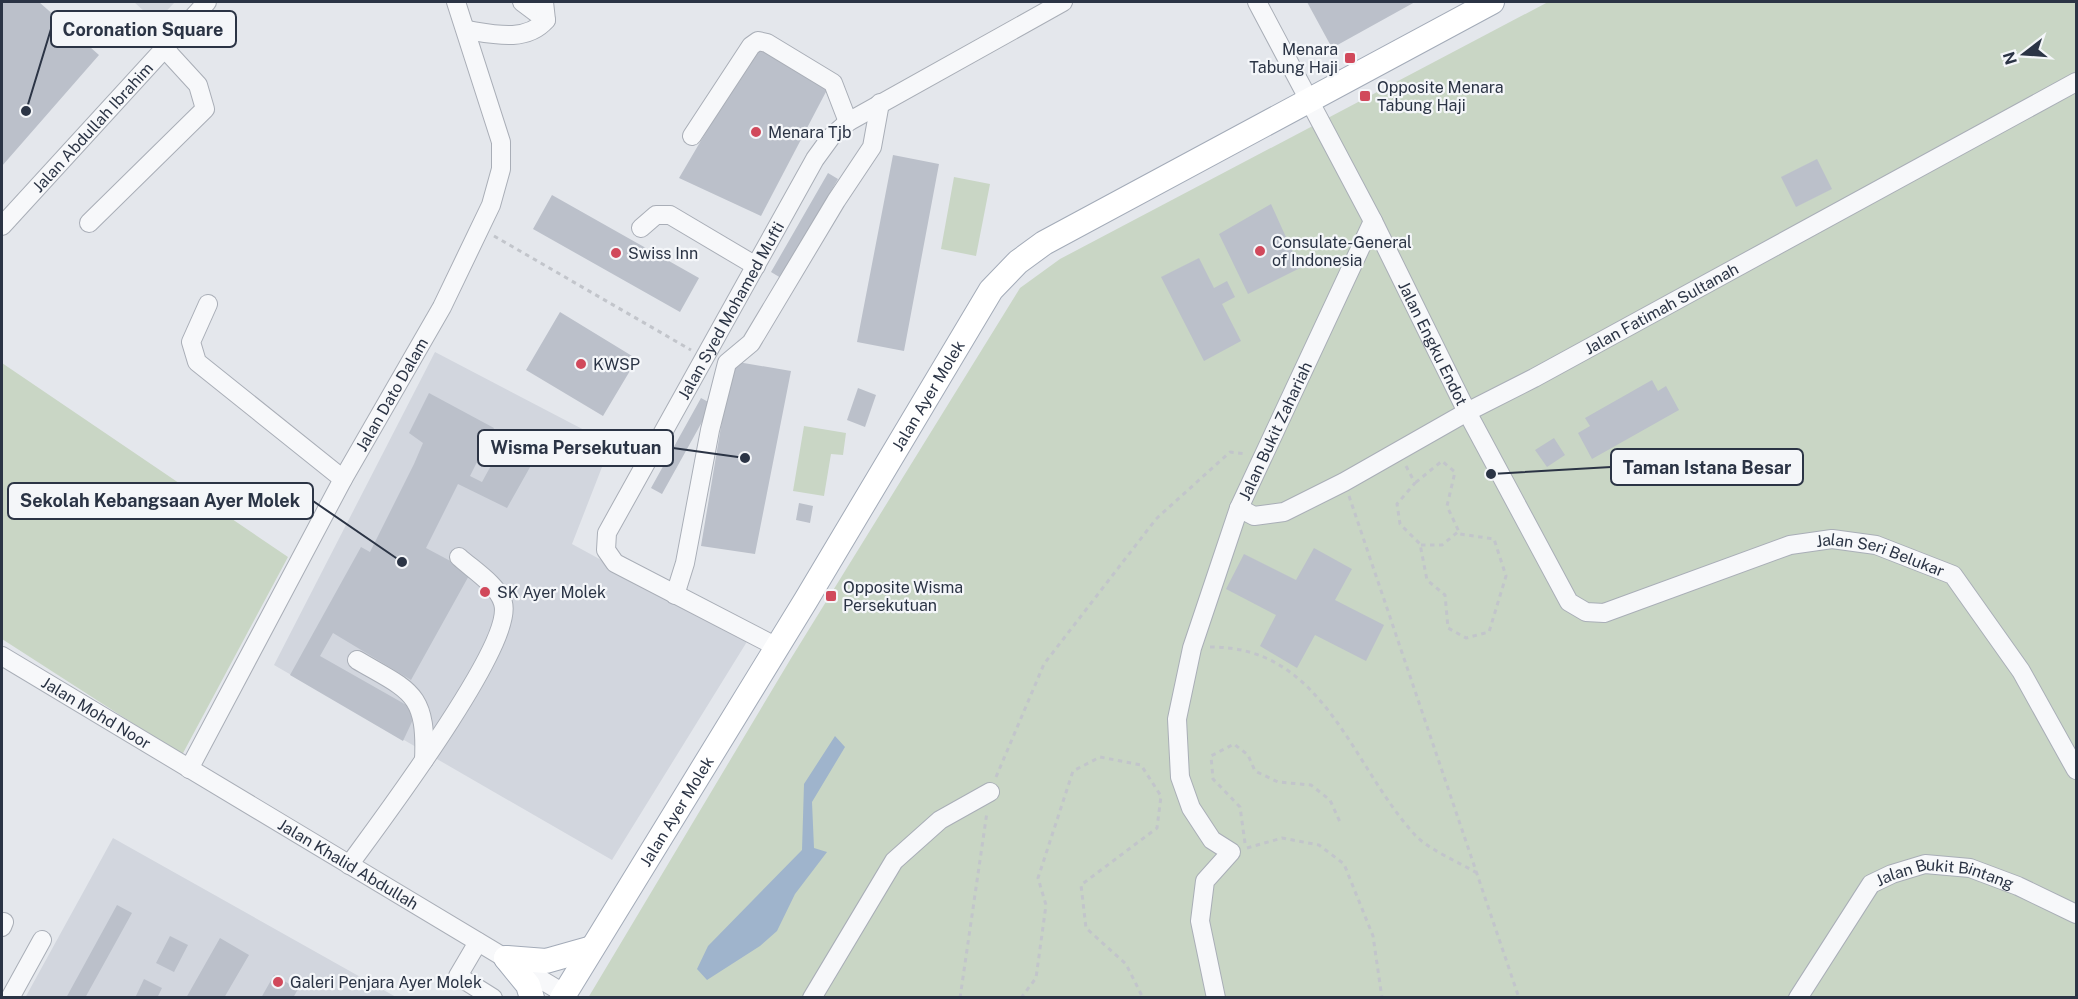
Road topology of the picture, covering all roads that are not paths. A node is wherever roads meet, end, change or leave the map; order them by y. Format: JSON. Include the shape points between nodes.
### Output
{"nodes":[{"id":1,"x":207,"y":2,"type":"edge"},
{"id":2,"x":456,"y":2,"type":"edge"},
{"id":3,"x":522,"y":2,"type":"edge"},
{"id":4,"x":544,"y":2,"type":"edge"},
{"id":5,"x":1063,"y":2,"type":"edge"},
{"id":6,"x":1257,"y":2,"type":"edge"},
{"id":7,"x":1491,"y":2,"type":"edge"},
{"id":8,"x":546,"y":20,"type":"junction"},
{"id":9,"x":466,"y":30,"type":"junction"},
{"id":10,"x":165,"y":49,"type":"junction"},
{"id":11,"x":2076,"y":82,"type":"edge"},
{"id":12,"x":1311,"y":100,"type":"junction"},
{"id":13,"x":880,"y":103,"type":"junction"},
{"id":14,"x":848,"y":122,"type":"junction"},
{"id":15,"x":692,"y":136,"type":"dead end"},
{"id":16,"x":1373,"y":221,"type":"junction"},
{"id":17,"x":89,"y":223,"type":"dead end"},
{"id":18,"x":2,"y":226,"type":"edge"},
{"id":19,"x":641,"y":228,"type":"dead end"},
{"id":20,"x":756,"y":266,"type":"junction"},
{"id":21,"x":208,"y":304,"type":"dead end"},
{"id":22,"x":1467,"y":411,"type":"junction"},
{"id":23,"x":343,"y":479,"type":"junction"},
{"id":24,"x":1239,"y":508,"type":"junction"},
{"id":25,"x":459,"y":557,"type":"dead end"},
{"id":26,"x":675,"y":595,"type":"junction"},
{"id":27,"x":1586,"y":612,"type":"joint"},
{"id":28,"x":777,"y":647,"type":"junction"},
{"id":29,"x":2,"y":656,"type":"edge"},
{"id":30,"x":357,"y":660,"type":"dead end"},
{"id":31,"x":423,"y":762,"type":"junction"},
{"id":32,"x":189,"y":769,"type":"junction"},
{"id":33,"x":2076,"y":770,"type":"edge"},
{"id":34,"x":990,"y":792,"type":"road end"},
{"id":35,"x":349,"y":865,"type":"junction"},
{"id":36,"x":2076,"y":914,"type":"edge"},
{"id":37,"x":42,"y":940,"type":"dead end"},
{"id":38,"x":478,"y":942,"type":"junction"},
{"id":39,"x":592,"y":948,"type":"junction"},
{"id":40,"x":506,"y":958,"type":"junction"},
{"id":41,"x":564,"y":996,"type":"edge"},
{"id":42,"x":10,"y":998,"type":"edge"},
{"id":43,"x":493,"y":998,"type":"edge"},
{"id":44,"x":532,"y":998,"type":"edge"},
{"id":45,"x":813,"y":998,"type":"edge"},
{"id":46,"x":1216,"y":998,"type":"edge"},
{"id":47,"x":1798,"y":998,"type":"edge"}],
"edges":[{"from":1,"to":10,"type":"street","name":"Jalan Abdullah Ibrahim"},
{"from":2,"to":9,"type":"street","name":"Jalan Dato Dalam"},
{"from":3,"to":8,"type":"street"},
{"from":4,"to":8,"type":"street"},
{"from":5,"to":13,"type":"street","name":"Jalan Syed Mohamed Mufti"},
{"from":6,"to":12,"type":"street","name":"Jalan Engku Endot"},
{"from":7,"to":12,"type":"main road","name":"Jalan Ayer Molek"},
{"from":8,"to":9,"type":"street","via":[[524,34],[505,36]]},
{"from":9,"to":23,"type":"street","name":"Jalan Dato Dalam","via":[[501,142],[501,169],[491,205],[442,306]]},
{"from":10,"to":17,"type":"street","via":[[198,85],[205,109]]},
{"from":10,"to":18,"type":"street","name":"Jalan Abdullah Ibrahim"},
{"from":11,"to":22,"type":"street","name":"Jalan Fatimah Sultanah"},
{"from":12,"to":16,"type":"street","name":"Jalan Engku Endot"},
{"from":12,"to":28,"type":"main road","name":"Jalan Ayer Molek","via":[[1044,243],[997,283]]},
{"from":13,"to":14,"type":"street","name":"Jalan Syed Mohamed Mufti"},
{"from":13,"to":26,"type":"street","via":[[872,147],[751,343],[727,363]]},
{"from":14,"to":15,"type":"street","via":[[833,83],[758,41]]},
{"from":14,"to":20,"type":"street","name":"Jalan Syed Mohamed Mufti","via":[[815,159]]},
{"from":16,"to":22,"type":"street","name":"Jalan Engku Endot"},
{"from":16,"to":24,"type":"street","name":"Jalan Bukit Zahariah"},
{"from":19,"to":20,"type":"street","via":[[656,215],[670,215]]},
{"from":20,"to":26,"type":"street","name":"Jalan Syed Mohamed Mufti","via":[[607,533],[606,550],[615,563]]},
{"from":21,"to":23,"type":"street","via":[[191,342],[197,362]]},
{"from":22,"to":24,"type":"street","name":"Jalan Fatimah Sultanah","via":[[1284,512],[1254,516]]},
{"from":22,"to":27,"type":"street","name":"Jalan Engku Endot","via":[[1569,602]]},
{"from":23,"to":32,"type":"street","name":"Jalan Dato Dalam"},
{"from":24,"to":46,"type":"street","name":"Jalan Bukit Zahariah","via":[[1192,648],[1177,719],[1180,777],[1191,808],[1212,840],[1238,850],[1204,881],[1200,921]]},
{"from":25,"to":31,"type":"street","via":[[495,590],[503,601],[505,615],[493,647]]},
{"from":26,"to":28,"type":"street","name":"Jalan Syed Mohamed Mufti"},
{"from":27,"to":33,"type":"street","name":"Jalan Seri Belukar","via":[[1604,613],[1790,545],[1832,539],[1876,545],[1953,575],[2021,671]]},
{"from":28,"to":39,"type":"main road","name":"Jalan Ayer Molek"},
{"from":29,"to":32,"type":"street","name":"Jalan Mohd Noor"},
{"from":30,"to":31,"type":"street","via":[[412,694],[423,724]]},
{"from":31,"to":35,"type":"street"},
{"from":32,"to":35,"type":"street","name":"Jalan Khalid Abdullah"},
{"from":34,"to":45,"type":"street","via":[[940,820],[894,861]]},
{"from":35,"to":38,"type":"street","name":"Jalan Khalid Abdullah"},
{"from":36,"to":47,"type":"street","name":"Jalan Bukit Bintang","via":[[1970,868],[1925,864],[1871,884]]},
{"from":37,"to":42,"type":"street"},
{"from":38,"to":40,"type":"street","name":"Jalan Khalid Abdullah"},
{"from":38,"to":43,"type":"street","via":[[458,976]]},
{"from":39,"to":40,"type":"main road","via":[[546,961]]},
{"from":39,"to":41,"type":"main road","name":"Jalan Ayer Molek"},
{"from":40,"to":41,"type":"street","name":"Jalan Khalid Abdullah"},
{"from":40,"to":44,"type":"main road","via":[[528,985]]}]}
